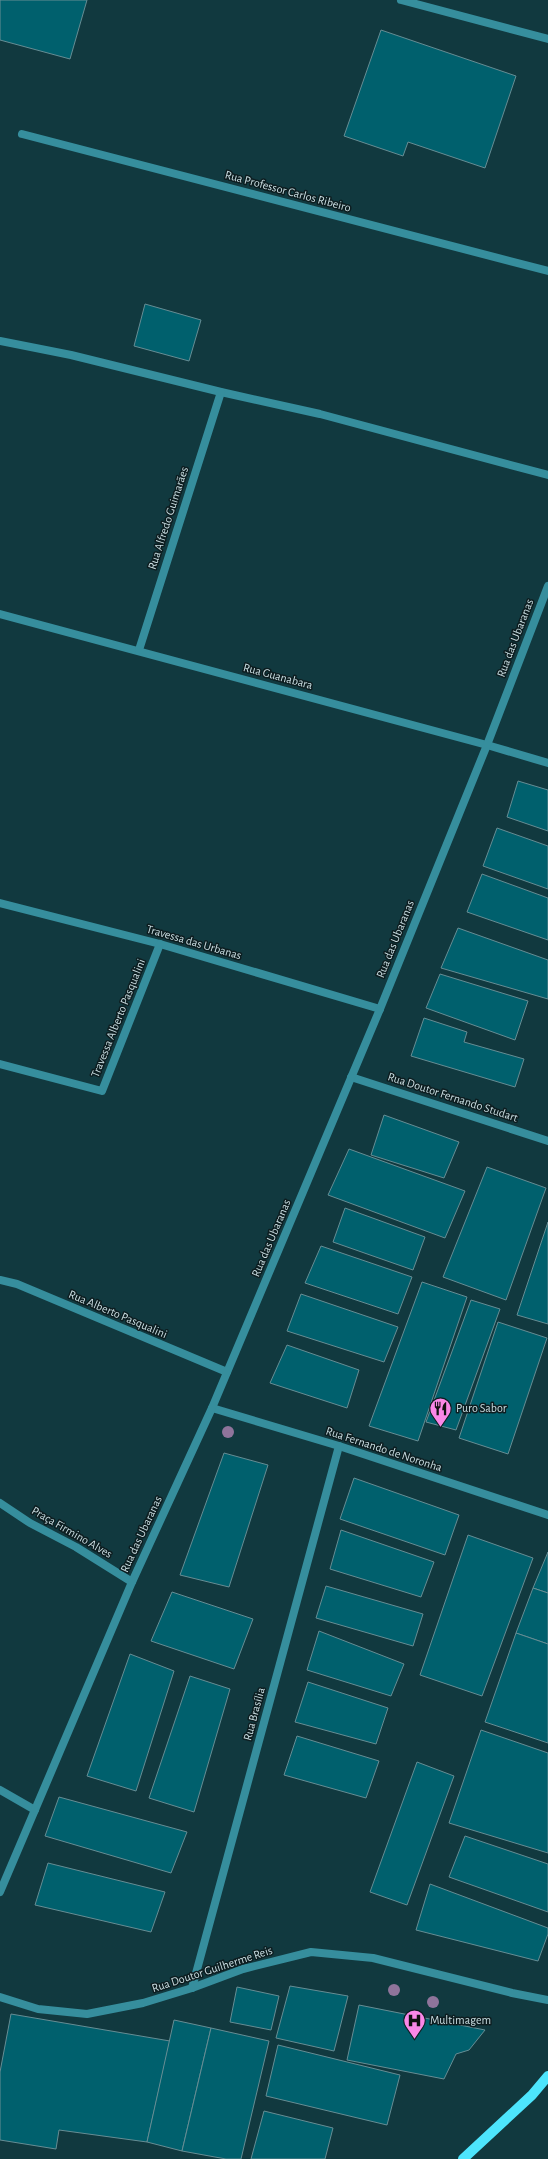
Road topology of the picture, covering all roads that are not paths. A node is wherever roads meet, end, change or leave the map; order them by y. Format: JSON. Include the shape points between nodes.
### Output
{"nodes":[{"id":1,"x":401,"y":0,"type":"edge"},
{"id":2,"x":548,"y":38,"type":"edge"},
{"id":3,"x":22,"y":134,"type":"dead end"},
{"id":4,"x":548,"y":271,"type":"edge"},
{"id":5,"x":0,"y":341,"type":"edge"},
{"id":6,"x":221,"y":392,"type":"junction"},
{"id":7,"x":548,"y":475,"type":"edge"},
{"id":8,"x":548,"y":586,"type":"edge"},
{"id":9,"x":0,"y":614,"type":"edge"},
{"id":10,"x":139,"y":650,"type":"junction"},
{"id":11,"x":487,"y":745,"type":"junction"},
{"id":12,"x":548,"y":763,"type":"edge"},
{"id":13,"x":0,"y":903,"type":"edge"},
{"id":14,"x":160,"y":944,"type":"junction"},
{"id":15,"x":380,"y":1009,"type":"junction"},
{"id":16,"x":0,"y":1064,"type":"edge"},
{"id":17,"x":352,"y":1077,"type":"junction"},
{"id":18,"x":548,"y":1140,"type":"edge"},
{"id":19,"x":0,"y":1280,"type":"edge"},
{"id":20,"x":227,"y":1372,"type":"junction"},
{"id":21,"x":212,"y":1408,"type":"junction"},
{"id":22,"x":339,"y":1446,"type":"junction"},
{"id":23,"x":0,"y":1503,"type":"edge"},
{"id":24,"x":548,"y":1515,"type":"edge"},
{"id":25,"x":132,"y":1582,"type":"junction"},
{"id":26,"x":0,"y":1790,"type":"edge"},
{"id":27,"x":35,"y":1810,"type":"junction"},
{"id":28,"x":0,"y":1892,"type":"edge"},
{"id":29,"x":192,"y":1988,"type":"junction"},
{"id":30,"x":0,"y":1997,"type":"edge"},
{"id":31,"x":548,"y":2000,"type":"edge"},
{"id":32,"x":548,"y":2076,"type":"edge"},
{"id":33,"x":463,"y":2159,"type":"edge"}],
"edges":[{"from":1,"to":2,"type":"street"},
{"from":3,"to":4,"type":"street","name":"Rua Professor Carlos Ribeiro"},
{"from":5,"to":6,"type":"street","via":[[71,355]]},
{"from":6,"to":7,"type":"street","via":[[400,434]]},
{"from":6,"to":10,"type":"street","name":"Rua Alfredo Guimarães"},
{"from":8,"to":11,"type":"street","name":"Rua das Ubaranas"},
{"from":9,"to":10,"type":"street","name":"Rua Guanabara"},
{"from":10,"to":11,"type":"street","name":"Rua Guanabara"},
{"from":11,"to":12,"type":"street","name":"Rua Guanabara"},
{"from":11,"to":15,"type":"street","name":"Rua das Ubaranas"},
{"from":13,"to":14,"type":"street","name":"Travessa das Urbanas"},
{"from":14,"to":15,"type":"street","name":"Travessa das Urbanas"},
{"from":14,"to":16,"type":"street","name":"Travessa Alberto Pasqualini","via":[[102,1091]]},
{"from":15,"to":17,"type":"street","name":"Rua das Ubaranas"},
{"from":17,"to":18,"type":"street","name":"Rua Doutor Fernando Studart"},
{"from":17,"to":20,"type":"street","name":"Rua das Ubaranas"},
{"from":19,"to":20,"type":"street","name":"Rua Alberto Pasqualini","via":[[16,1284]]},
{"from":20,"to":21,"type":"street","name":"Rua das Ubaranas"},
{"from":21,"to":22,"type":"street","name":"Rua Fernando de Noronha"},
{"from":21,"to":25,"type":"street","name":"Rua das Ubaranas"},
{"from":22,"to":24,"type":"street","name":"Rua Fernando de Noronha"},
{"from":22,"to":29,"type":"street","name":"Rua Brasília"},
{"from":23,"to":25,"type":"street","name":"Praça Firmino Alves"},
{"from":25,"to":27,"type":"street","name":"Rua das Ubaranas"},
{"from":26,"to":27,"type":"street"},
{"from":27,"to":28,"type":"street","name":"Rua das Ubaranas"},
{"from":29,"to":30,"type":"street","name":"Rua Doutor Guilherme Reis","via":[[142,2003],[87,2014],[38,2009]]},
{"from":29,"to":31,"type":"street","name":"Rua Doutor Guilherme Reis","via":[[243,1969],[311,1952],[373,1958]]},
{"from":32,"to":33,"type":"main road","via":[[532,2095]]}]}
